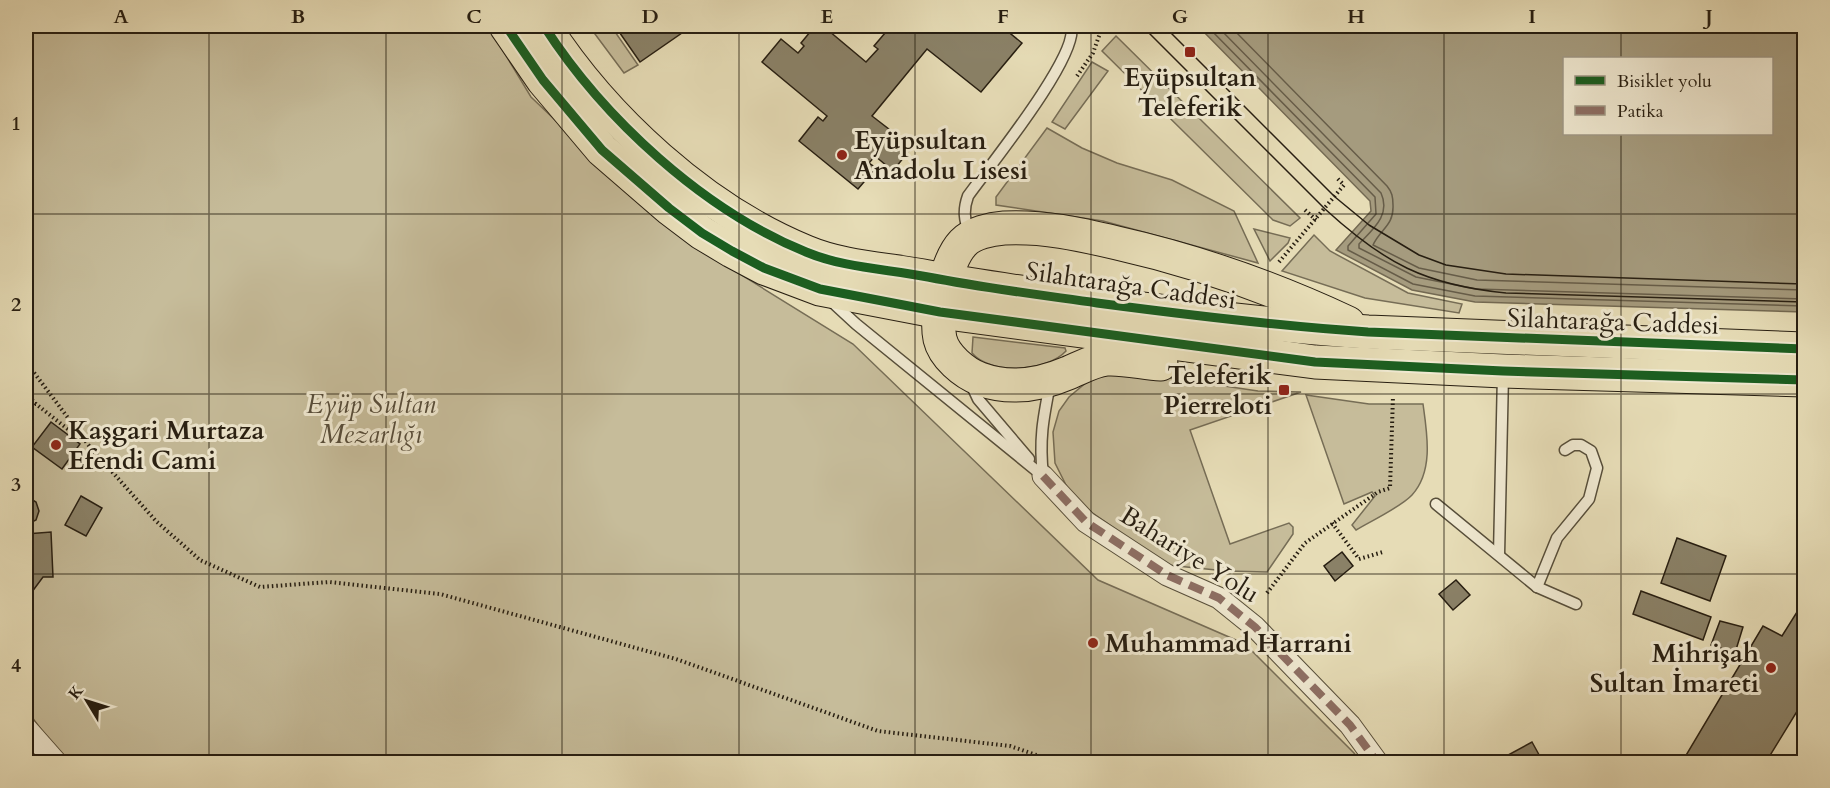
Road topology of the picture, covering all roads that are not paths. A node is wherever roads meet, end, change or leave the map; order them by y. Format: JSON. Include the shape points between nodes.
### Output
{"nodes":[{"id":1,"x":506,"y":26,"type":"edge"},
{"id":2,"x":544,"y":26,"type":"edge"},
{"id":3,"x":1071,"y":26,"type":"edge"},
{"id":4,"x":971,"y":237,"type":"junction"},
{"id":5,"x":945,"y":280,"type":"junction"},
{"id":6,"x":820,"y":289,"type":"junction"},
{"id":7,"x":940,"y":312,"type":"junction"},
{"id":8,"x":1368,"y":333,"type":"junction"},
{"id":9,"x":1804,"y":349,"type":"edge"},
{"id":10,"x":1248,"y":354,"type":"junction"},
{"id":11,"x":965,"y":371,"type":"junction"},
{"id":12,"x":1503,"y":371,"type":"junction"},
{"id":13,"x":1051,"y":380,"type":"junction"},
{"id":14,"x":1804,"y":380,"type":"edge"},
{"id":15,"x":1564,"y":450,"type":"dead end"},
{"id":16,"x":1043,"y":476,"type":"junction"},
{"id":17,"x":1436,"y":504,"type":"dead end"},
{"id":18,"x":1499,"y":555,"type":"junction"},
{"id":19,"x":1538,"y":587,"type":"junction"},
{"id":20,"x":1576,"y":604,"type":"dead end"},
{"id":21,"x":26,"y":728,"type":"edge"},
{"id":22,"x":56,"y":762,"type":"edge"},
{"id":23,"x":1377,"y":762,"type":"edge"}],
"edges":[{"from":1,"to":6,"type":"main road","name":"Silahtarağa Caddesi","via":[[543,80],[602,150],[669,208],[732,252]]},
{"from":2,"to":5,"type":"main road","name":"Silahtarağa Caddesi","via":[[584,80],[619,118],[655,154],[720,206],[783,242],[831,260]]},
{"from":3,"to":4,"type":"lane","via":[[1065,53],[1053,76],[968,196],[964,219]]},
{"from":4,"to":5,"type":"main road","via":[[953,258]]},
{"from":4,"to":8,"type":"main road","via":[[1002,228],[1053,229],[1154,251],[1263,287]]},
{"from":5,"to":7,"type":"main road"},
{"from":5,"to":8,"type":"main road","name":"Silahtarağa Caddesi","via":[[1230,320]]},
{"from":6,"to":7,"type":"main road","name":"Silahtarağa Caddesi"},
{"from":6,"to":16,"type":"lane","via":[[856,324]]},
{"from":7,"to":10,"type":"main road","name":"Silahtarağa Caddesi"},
{"from":7,"to":11,"type":"main road","via":[[944,349]]},
{"from":8,"to":9,"type":"main road","name":"Silahtarağa Caddesi"},
{"from":10,"to":12,"type":"main road","name":"Silahtarağa Caddesi","via":[[1315,362]]},
{"from":10,"to":13,"type":"main road","via":[[1194,367],[1106,359]]},
{"from":11,"to":13,"type":"main road","via":[[1004,384],[1031,386]]},
{"from":11,"to":16,"type":"lane","via":[[978,399]]},
{"from":12,"to":14,"type":"main road","name":"Silahtarağa Caddesi"},
{"from":12,"to":18,"type":"lane"},
{"from":13,"to":16,"type":"lane","via":[[1042,420]]},
{"from":15,"to":19,"type":"lane","via":[[1581,445],[1591,451],[1598,468],[1589,499],[1557,538]]},
{"from":16,"to":23,"type":"street","name":"Bahariye Yolu","via":[[1086,522],[1167,575],[1219,598],[1255,627],[1350,725]]},
{"from":17,"to":18,"type":"lane"},
{"from":18,"to":19,"type":"lane"},
{"from":19,"to":20,"type":"lane"},
{"from":21,"to":22,"type":"street"}]}
